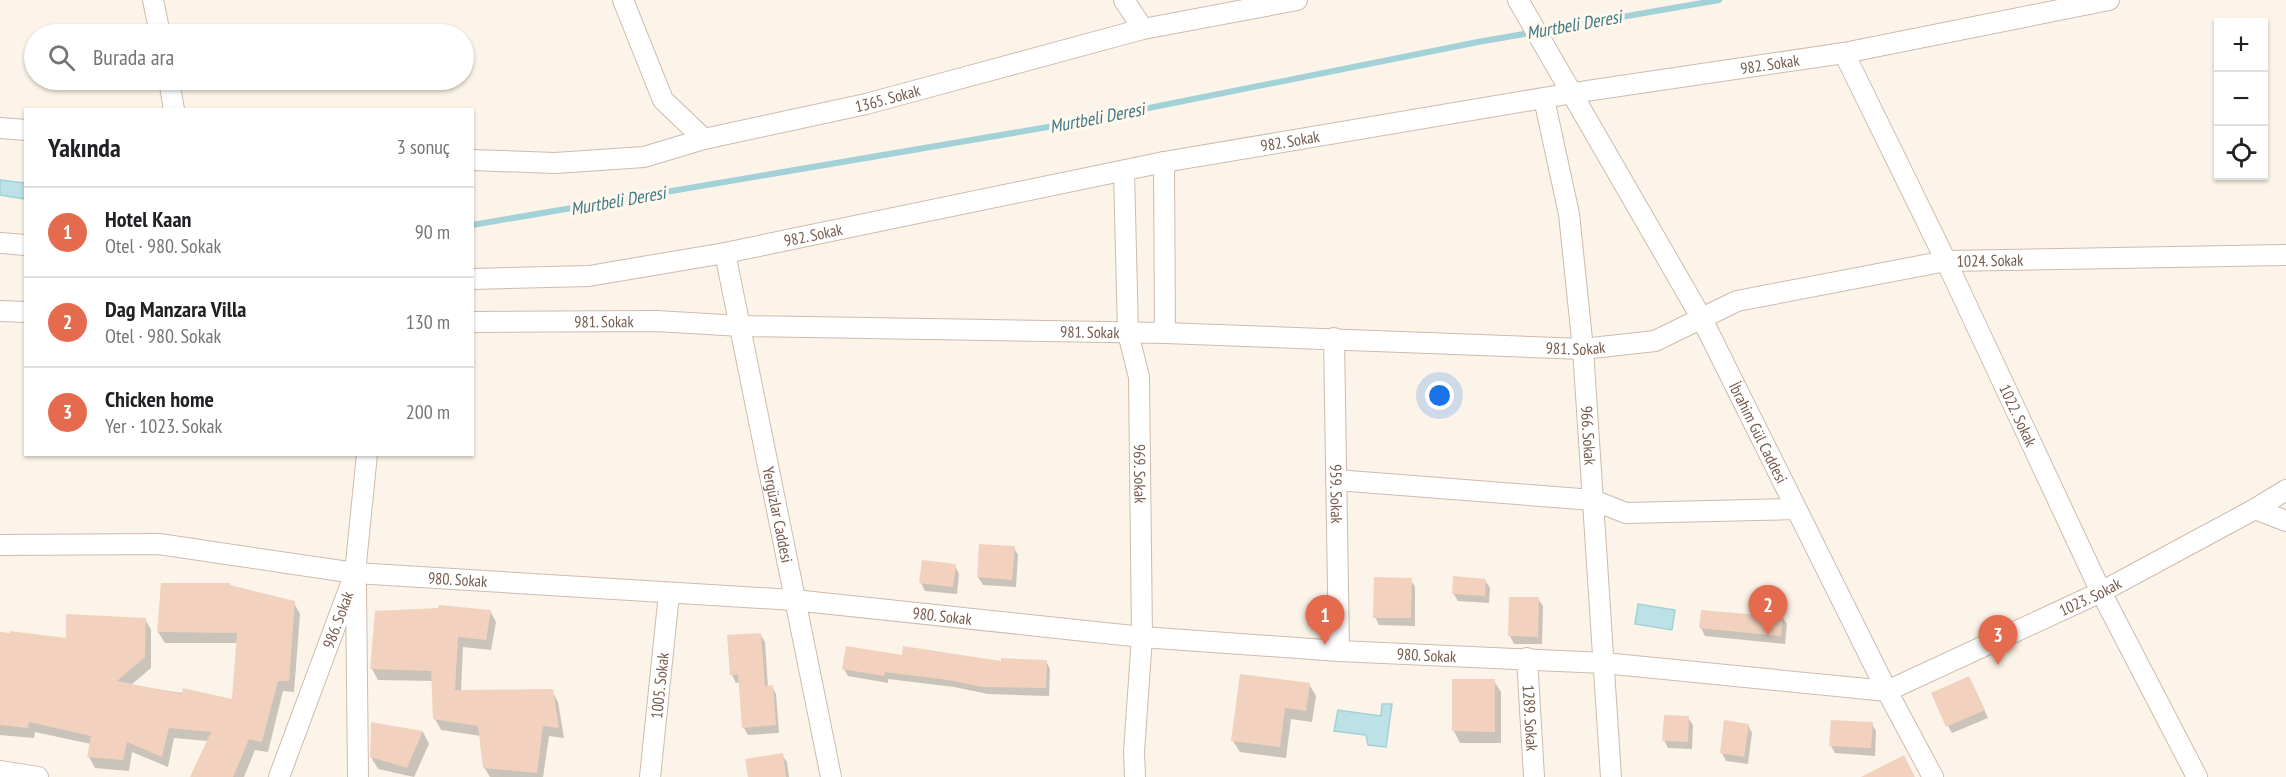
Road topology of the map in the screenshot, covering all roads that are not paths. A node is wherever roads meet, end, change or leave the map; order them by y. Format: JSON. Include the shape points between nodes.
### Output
{"nodes":[{"id":1,"x":153,"y":0,"type":"edge"},
{"id":2,"x":623,"y":0,"type":"edge"},
{"id":3,"x":1124,"y":0,"type":"edge"},
{"id":4,"x":1297,"y":0,"type":"edge"},
{"id":5,"x":1518,"y":0,"type":"edge"},
{"id":6,"x":2109,"y":0,"type":"edge"},
{"id":7,"x":158,"y":24,"type":"edge"},
{"id":8,"x":1143,"y":29,"type":"junction"},
{"id":9,"x":1844,"y":53,"type":"junction"},
{"id":10,"x":171,"y":90,"type":"edge"},
{"id":11,"x":1573,"y":93,"type":"junction"},
{"id":12,"x":1544,"y":99,"type":"junction"},
{"id":13,"x":174,"y":108,"type":"edge"},
{"id":14,"x":0,"y":128,"type":"edge"},
{"id":15,"x":24,"y":130,"type":"edge"},
{"id":16,"x":704,"y":139,"type":"junction"},
{"id":17,"x":474,"y":160,"type":"edge"},
{"id":18,"x":1164,"y":162,"type":"junction"},
{"id":19,"x":1124,"y":172,"type":"junction"},
{"id":20,"x":0,"y":243,"type":"edge"},
{"id":21,"x":24,"y":245,"type":"edge"},
{"id":22,"x":725,"y":253,"type":"junction"},
{"id":23,"x":2286,"y":255,"type":"edge"},
{"id":24,"x":1946,"y":261,"type":"junction"},
{"id":25,"x":474,"y":279,"type":"edge"},
{"id":26,"x":0,"y":311,"type":"edge"},
{"id":27,"x":24,"y":312,"type":"edge"},
{"id":28,"x":1702,"y":319,"type":"junction"},
{"id":29,"x":474,"y":322,"type":"edge"},
{"id":30,"x":741,"y":326,"type":"junction"},
{"id":31,"x":1128,"y":333,"type":"junction"},
{"id":32,"x":1165,"y":333,"type":"junction"},
{"id":33,"x":1334,"y":339,"type":"junction"},
{"id":34,"x":1583,"y":349,"type":"junction"},
{"id":35,"x":367,"y":456,"type":"edge"},
{"id":36,"x":1336,"y":480,"type":"junction"},
{"id":37,"x":2286,"y":490,"type":"edge"},
{"id":38,"x":1593,"y":500,"type":"junction"},
{"id":39,"x":1796,"y":509,"type":"junction"},
{"id":40,"x":2255,"y":509,"type":"junction"},
{"id":41,"x":2286,"y":521,"type":"edge"},
{"id":42,"x":0,"y":545,"type":"edge"},
{"id":43,"x":355,"y":573,"type":"junction"},
{"id":44,"x":2101,"y":592,"type":"junction"},
{"id":45,"x":669,"y":594,"type":"junction"},
{"id":46,"x":794,"y":600,"type":"junction"},
{"id":47,"x":1142,"y":636,"type":"junction"},
{"id":48,"x":1339,"y":651,"type":"junction"},
{"id":49,"x":1527,"y":658,"type":"junction"},
{"id":50,"x":1604,"y":663,"type":"junction"},
{"id":51,"x":1887,"y":691,"type":"junction"},
{"id":52,"x":0,"y":771,"type":"edge"},
{"id":53,"x":38,"y":777,"type":"edge"},
{"id":54,"x":279,"y":777,"type":"edge"},
{"id":55,"x":358,"y":777,"type":"edge"},
{"id":56,"x":650,"y":777,"type":"edge"},
{"id":57,"x":831,"y":777,"type":"edge"},
{"id":58,"x":1135,"y":777,"type":"edge"},
{"id":59,"x":1534,"y":777,"type":"edge"},
{"id":60,"x":1611,"y":777,"type":"edge"},
{"id":61,"x":1933,"y":777,"type":"edge"},
{"id":62,"x":2197,"y":777,"type":"edge"}],
"edges":[{"from":1,"to":7,"type":"street"},
{"from":2,"to":16,"type":"street","via":[[663,100]]},
{"from":3,"to":8,"type":"street"},
{"from":4,"to":8,"type":"street","name":"1365. Sokak"},
{"from":5,"to":11,"type":"street","name":"İbrahim Gül Caddesi"},
{"from":6,"to":9,"type":"street","name":"982. Sokak"},
{"from":8,"to":16,"type":"street","name":"1365. Sokak","via":[[866,104]]},
{"from":9,"to":11,"type":"street","name":"982. Sokak"},
{"from":9,"to":24,"type":"street","name":"1022. Sokak"},
{"from":10,"to":13,"type":"street"},
{"from":11,"to":12,"type":"street","name":"982. Sokak"},
{"from":11,"to":28,"type":"street","name":"İbrahim Gül Caddesi"},
{"from":12,"to":18,"type":"street","name":"982. Sokak"},
{"from":12,"to":34,"type":"street","name":"966. Sokak","via":[[1569,214]]},
{"from":14,"to":15,"type":"street"},
{"from":16,"to":17,"type":"street","name":"1365. Sokak","via":[[644,157],[555,163]]},
{"from":18,"to":19,"type":"street","name":"982. Sokak"},
{"from":18,"to":32,"type":"street"},
{"from":19,"to":22,"type":"street","name":"982. Sokak"},
{"from":19,"to":31,"type":"street","name":"969. Sokak"},
{"from":20,"to":21,"type":"street"},
{"from":22,"to":25,"type":"street","name":"982. Sokak","via":[[589,276]]},
{"from":22,"to":30,"type":"street","name":"Yergüzlar Caddesi"},
{"from":23,"to":24,"type":"street","name":"1024. Sokak"},
{"from":24,"to":28,"type":"street","name":"1024. Sokak","via":[[1737,301]]},
{"from":24,"to":44,"type":"street","name":"1022. Sokak"},
{"from":26,"to":27,"type":"street"},
{"from":28,"to":34,"type":"street","name":"981. Sokak","via":[[1655,341]]},
{"from":28,"to":39,"type":"street","name":"İbrahim Gül Caddesi"},
{"from":29,"to":30,"type":"street","name":"981. Sokak","via":[[656,321]]},
{"from":30,"to":31,"type":"street","name":"981. Sokak"},
{"from":30,"to":46,"type":"street","name":"Yergüzlar Caddesi"},
{"from":31,"to":32,"type":"street","name":"981. Sokak"},
{"from":31,"to":47,"type":"street","name":"969. Sokak","via":[[1139,377]]},
{"from":32,"to":33,"type":"street","name":"981. Sokak"},
{"from":33,"to":34,"type":"street","name":"981. Sokak"},
{"from":33,"to":36,"type":"street","name":"959. Sokak"},
{"from":34,"to":38,"type":"street","name":"966. Sokak"},
{"from":35,"to":43,"type":"street","name":"986. Sokak"},
{"from":36,"to":38,"type":"street"},
{"from":36,"to":48,"type":"street","name":"959. Sokak"},
{"from":37,"to":40,"type":"street","name":"1023. Sokak"},
{"from":38,"to":39,"type":"street","via":[[1626,513]]},
{"from":38,"to":50,"type":"street","name":"966. Sokak"},
{"from":39,"to":51,"type":"street","name":"İbrahim Gül Caddesi"},
{"from":40,"to":41,"type":"street"},
{"from":40,"to":44,"type":"street","name":"1023. Sokak"},
{"from":42,"to":43,"type":"street","name":"980. Sokak","via":[[159,544]]},
{"from":43,"to":45,"type":"street","name":"980. Sokak"},
{"from":43,"to":54,"type":"street","name":"986. Sokak"},
{"from":43,"to":55,"type":"street"},
{"from":44,"to":51,"type":"street","name":"1023. Sokak"},
{"from":44,"to":62,"type":"street","name":"1022. Sokak"},
{"from":45,"to":46,"type":"street","name":"980. Sokak"},
{"from":45,"to":56,"type":"street","name":"1005. Sokak"},
{"from":46,"to":47,"type":"street","name":"980. Sokak"},
{"from":46,"to":57,"type":"street","name":"Yergüzlar Caddesi"},
{"from":47,"to":48,"type":"street","name":"980. Sokak"},
{"from":47,"to":58,"type":"street","name":"969. Sokak"},
{"from":48,"to":49,"type":"street","name":"980. Sokak"},
{"from":49,"to":50,"type":"street","name":"980. Sokak"},
{"from":49,"to":59,"type":"street","name":"1289. Sokak"},
{"from":50,"to":51,"type":"street","name":"980. Sokak"},
{"from":50,"to":60,"type":"street","name":"966. Sokak"},
{"from":51,"to":61,"type":"street","name":"İbrahim Gül Caddesi"},
{"from":52,"to":53,"type":"street"}]}
